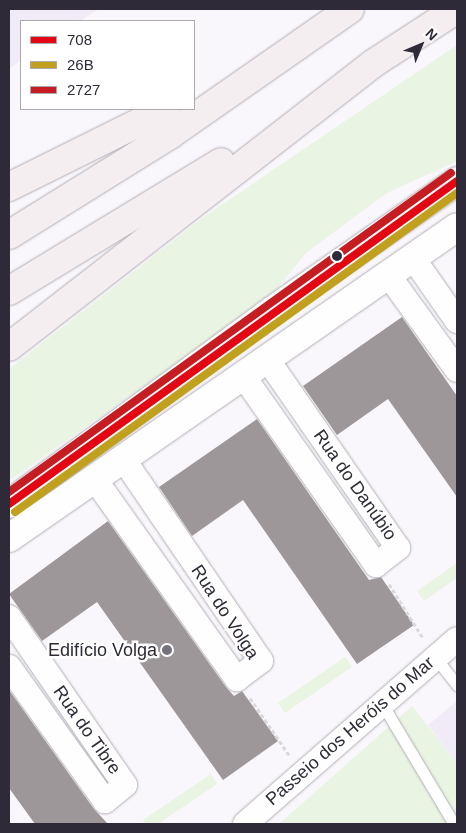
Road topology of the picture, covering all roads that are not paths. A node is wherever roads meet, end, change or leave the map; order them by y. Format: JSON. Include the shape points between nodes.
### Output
{"nodes":[{"id":1,"x":350,"y":9,"type":"edge"},
{"id":2,"x":457,"y":9,"type":"edge"},
{"id":3,"x":280,"y":54,"type":"junction"},
{"id":4,"x":195,"y":96,"type":"edge"},
{"id":5,"x":164,"y":110,"type":"edge"},
{"id":6,"x":286,"y":131,"type":"junction"},
{"id":7,"x":457,"y":181,"type":"edge"},
{"id":8,"x":9,"y":187,"type":"edge"},
{"id":9,"x":457,"y":227,"type":"edge"},
{"id":10,"x":9,"y":235,"type":"edge"},
{"id":11,"x":413,"y":258,"type":"junction"},
{"id":12,"x":389,"y":276,"type":"junction"},
{"id":13,"x":9,"y":291,"type":"edge"},
{"id":14,"x":457,"y":321,"type":"edge"},
{"id":15,"x":9,"y":347,"type":"edge"},
{"id":16,"x":268,"y":360,"type":"junction"},
{"id":17,"x":457,"y":370,"type":"edge"},
{"id":18,"x":244,"y":377,"type":"junction"},
{"id":19,"x":123,"y":459,"type":"junction"},
{"id":20,"x":94,"y":478,"type":"junction"},
{"id":21,"x":9,"y":504,"type":"edge"},
{"id":22,"x":9,"y":538,"type":"edge"},
{"id":23,"x":9,"y":617,"type":"edge"},
{"id":24,"x":457,"y":639,"type":"edge"},
{"id":25,"x":435,"y":657,"type":"junction"},
{"id":26,"x":9,"y":667,"type":"edge"},
{"id":27,"x":457,"y":685,"type":"edge"},
{"id":28,"x":381,"y":702,"type":"junction"},
{"id":29,"x":245,"y":824,"type":"edge"},
{"id":30,"x":454,"y":824,"type":"edge"}],
"edges":[{"from":1,"to":3,"type":"highway"},
{"from":2,"to":6,"type":"highway","via":[[374,63]]},
{"from":3,"to":4,"type":"highway"},
{"from":3,"to":10,"type":"highway","via":[[171,134]]},
{"from":5,"to":8,"type":"highway"},
{"from":6,"to":13,"type":"highway","via":[[202,171]]},
{"from":6,"to":15,"type":"highway"},
{"from":7,"to":21,"type":"street","via":[[273,310]]},
{"from":9,"to":11,"type":"street"},
{"from":11,"to":12,"type":"street"},
{"from":11,"to":14,"type":"street"},
{"from":12,"to":16,"type":"street"},
{"from":12,"to":17,"type":"street"},
{"from":16,"to":18,"type":"street"},
{"from":16,"to":18,"type":"street","name":"Rua do Danúbio","via":[[398,548],[376,565]]},
{"from":18,"to":19,"type":"street"},
{"from":19,"to":20,"type":"street"},
{"from":19,"to":20,"type":"street","name":"Rua do Volga","via":[[261,661],[237,679]]},
{"from":20,"to":22,"type":"street"},
{"from":23,"to":26,"type":"street","name":"Rua do Tibre","via":[[125,785],[105,801]]},
{"from":24,"to":25,"type":"street","name":"Passeio dos Heróis do Mar"},
{"from":25,"to":27,"type":"lane"},
{"from":25,"to":28,"type":"street","name":"Passeio dos Heróis do Mar"},
{"from":28,"to":29,"type":"street","name":"Passeio dos Heróis do Mar"},
{"from":28,"to":30,"type":"lane"}]}
